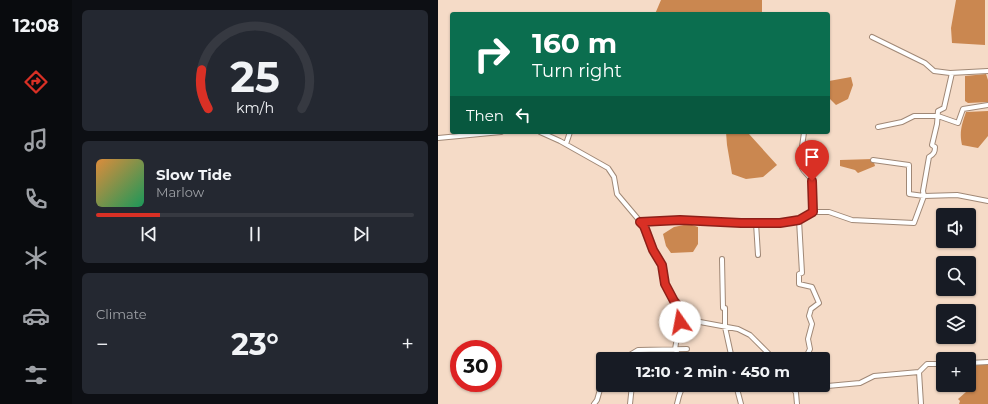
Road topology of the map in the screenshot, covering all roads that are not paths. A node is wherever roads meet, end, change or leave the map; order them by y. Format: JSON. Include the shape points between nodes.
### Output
{"nodes":[{"id":1,"x":872,"y":37,"type":"dead end"},
{"id":2,"x":988,"y":71,"type":"edge"},
{"id":3,"x":952,"y":73,"type":"junction"},
{"id":4,"x":988,"y":105,"type":"edge"},
{"id":5,"x":938,"y":116,"type":"junction"},
{"id":6,"x":878,"y":127,"type":"dead end"},
{"id":7,"x":480,"y":134,"type":"edge"},
{"id":8,"x":545,"y":134,"type":"edge"},
{"id":9,"x":569,"y":134,"type":"edge"},
{"id":10,"x":804,"y":134,"type":"edge"},
{"id":11,"x":438,"y":138,"type":"edge"},
{"id":12,"x":566,"y":144,"type":"junction"},
{"id":13,"x":874,"y":160,"type":"dead end"},
{"id":14,"x":924,"y":196,"type":"junction"},
{"id":15,"x":988,"y":201,"type":"edge"},
{"id":16,"x":813,"y":212,"type":"junction"},
{"id":17,"x":799,"y":220,"type":"junction"},
{"id":18,"x":640,"y":222,"type":"junction"},
{"id":19,"x":756,"y":223,"type":"junction"},
{"id":20,"x":758,"y":255,"type":"dead end"},
{"id":21,"x":722,"y":259,"type":"dead end"},
{"id":22,"x":682,"y":310,"type":"junction"},
{"id":23,"x":725,"y":328,"type":"junction"},
{"id":24,"x":675,"y":349,"type":"junction"},
{"id":25,"x":687,"y":349,"type":"dead end"},
{"id":26,"x":635,"y":352,"type":"edge"},
{"id":27,"x":677,"y":352,"type":"edge"},
{"id":28,"x":730,"y":352,"type":"edge"},
{"id":29,"x":767,"y":352,"type":"edge"},
{"id":30,"x":808,"y":352,"type":"edge"},
{"id":31,"x":988,"y":362,"type":"edge"},
{"id":32,"x":976,"y":363,"type":"edge"},
{"id":33,"x":936,"y":364,"type":"edge"},
{"id":34,"x":919,"y":372,"type":"junction"},
{"id":35,"x":830,"y":385,"type":"edge"},
{"id":36,"x":599,"y":392,"type":"edge"},
{"id":37,"x":631,"y":392,"type":"edge"},
{"id":38,"x":680,"y":392,"type":"edge"},
{"id":39,"x":738,"y":392,"type":"edge"},
{"id":40,"x":796,"y":392,"type":"edge"},
{"id":41,"x":594,"y":404,"type":"edge"},
{"id":42,"x":630,"y":404,"type":"edge"},
{"id":43,"x":677,"y":404,"type":"edge"},
{"id":44,"x":741,"y":404,"type":"edge"},
{"id":45,"x":797,"y":404,"type":"edge"},
{"id":46,"x":921,"y":404,"type":"edge"}],
"edges":[{"from":1,"to":3,"type":"street","via":[[925,62],[934,71]]},
{"from":2,"to":3,"type":"street"},
{"from":3,"to":5,"type":"street","via":[[944,108],[938,111]]},
{"from":4,"to":5,"type":"street","via":[[963,109],[958,123]]},
{"from":5,"to":6,"type":"street","via":[[914,116],[902,122]]},
{"from":5,"to":14,"type":"street","via":[[932,144],[935,151],[929,157]]},
{"from":7,"to":11,"type":"street"},
{"from":8,"to":12,"type":"street"},
{"from":9,"to":12,"type":"street"},
{"from":10,"to":16,"type":"street","via":[[802,170],[812,181]]},
{"from":12,"to":18,"type":"street","via":[[608,168],[614,177],[617,194]]},
{"from":13,"to":14,"type":"street","via":[[909,165],[909,194]]},
{"from":14,"to":15,"type":"street","via":[[957,196]]},
{"from":14,"to":16,"type":"street","via":[[914,223],[852,220],[829,212]]},
{"from":16,"to":17,"type":"street"},
{"from":17,"to":19,"type":"street"},
{"from":17,"to":30,"type":"street","via":[[802,273],[799,274],[799,284],[812,287],[819,303],[811,309],[809,316],[812,324],[808,338]]},
{"from":18,"to":19,"type":"street","via":[[680,220]]},
{"from":18,"to":22,"type":"street","via":[[662,265],[665,284]]},
{"from":19,"to":20,"type":"street"},
{"from":21,"to":23,"type":"street"},
{"from":22,"to":23,"type":"street","via":[[685,315],[700,322]]},
{"from":22,"to":24,"type":"street"},
{"from":23,"to":28,"type":"street"},
{"from":23,"to":29,"type":"street","via":[[738,329],[750,335]]},
{"from":24,"to":25,"type":"street"},
{"from":24,"to":26,"type":"street"},
{"from":24,"to":27,"type":"street"},
{"from":31,"to":32,"type":"street"},
{"from":33,"to":34,"type":"street","via":[[927,364]]},
{"from":34,"to":35,"type":"street","via":[[874,376],[860,383]]},
{"from":34,"to":46,"type":"street"},
{"from":36,"to":41,"type":"street"},
{"from":37,"to":42,"type":"street"},
{"from":38,"to":43,"type":"street"},
{"from":39,"to":44,"type":"street"},
{"from":40,"to":45,"type":"street"}]}
